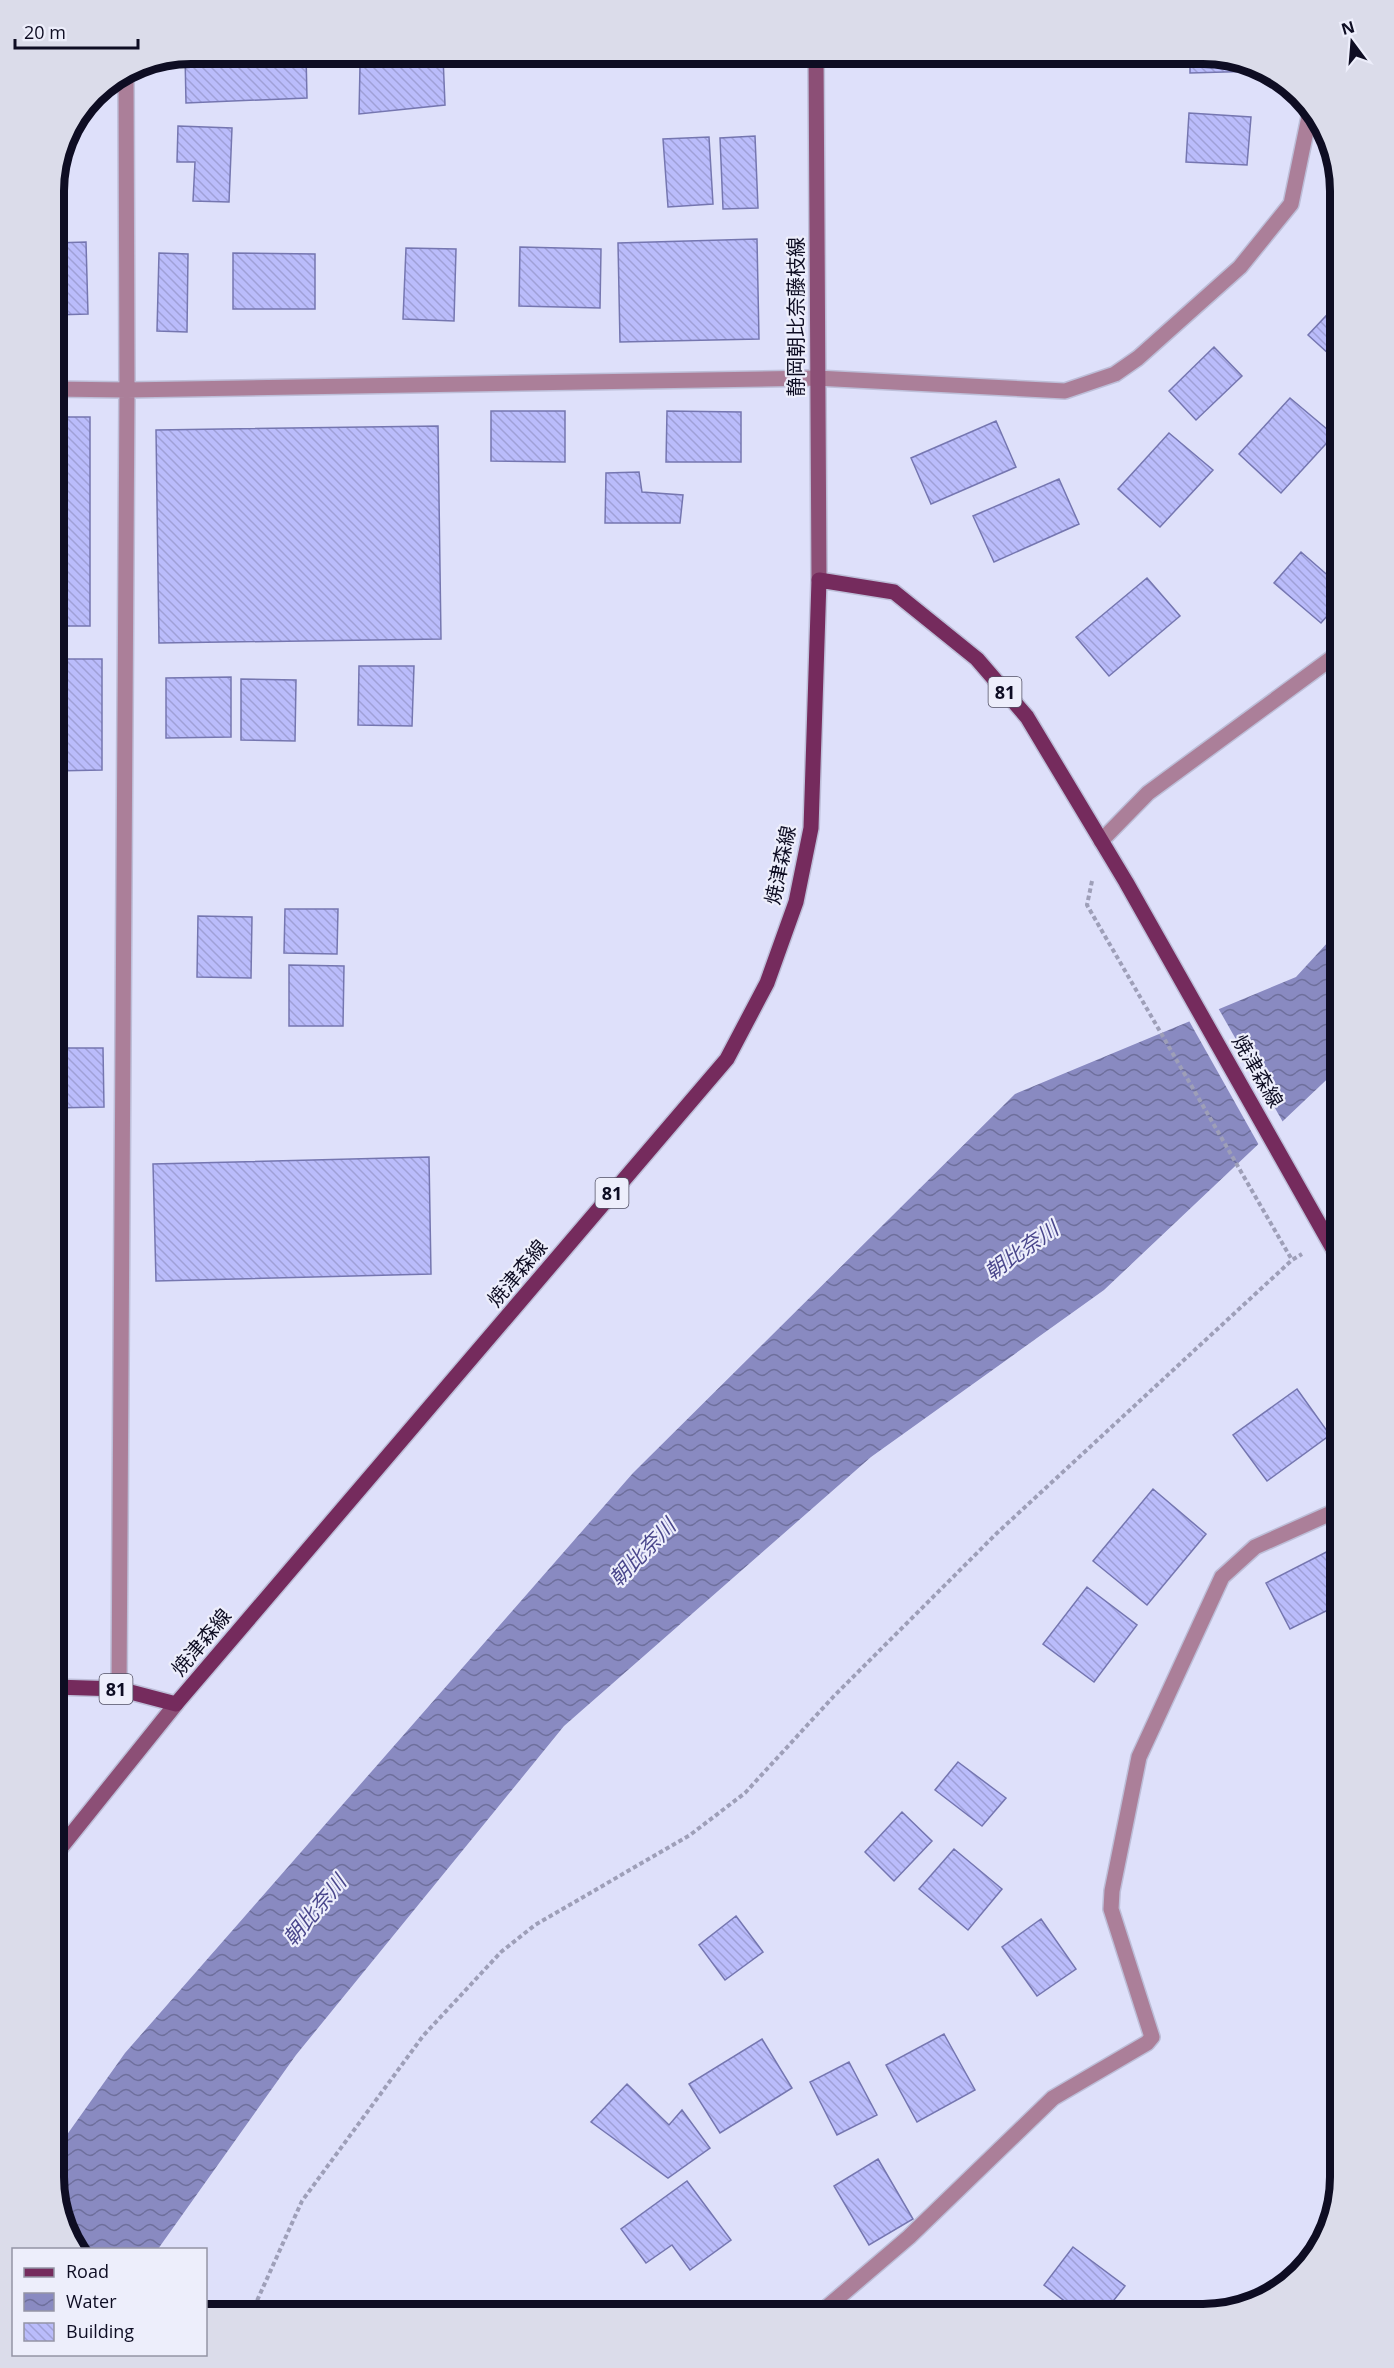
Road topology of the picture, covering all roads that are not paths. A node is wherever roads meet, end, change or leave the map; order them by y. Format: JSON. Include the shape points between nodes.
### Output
{"nodes":[{"id":1,"x":816,"y":65,"type":"edge"},
{"id":2,"x":126,"y":82,"type":"edge"},
{"id":3,"x":1308,"y":121,"type":"edge"},
{"id":4,"x":816,"y":378,"type":"junction"},
{"id":5,"x":65,"y":389,"type":"edge"},
{"id":6,"x":127,"y":390,"type":"junction"},
{"id":7,"x":819,"y":580,"type":"junction"},
{"id":8,"x":1330,"y":659,"type":"edge"},
{"id":9,"x":1101,"y":841,"type":"junction"},
{"id":10,"x":1330,"y":1242,"type":"edge"},
{"id":11,"x":1330,"y":1513,"type":"edge"},
{"id":12,"x":64,"y":1688,"type":"edge"},
{"id":13,"x":119,"y":1689,"type":"junction"},
{"id":14,"x":176,"y":1704,"type":"junction"},
{"id":15,"x":64,"y":1843,"type":"edge"},
{"id":16,"x":831,"y":2304,"type":"edge"}],
"edges":[{"from":1,"to":4,"type":"main road","name":"静岡朝比奈藤枝線"},
{"from":2,"to":6,"type":"street"},
{"from":3,"to":4,"type":"street","via":[[1291,204],[1240,267],[1115,374],[1065,391]]},
{"from":4,"to":6,"type":"street"},
{"from":4,"to":7,"type":"main road","name":"静岡朝比奈藤枝線"},
{"from":5,"to":6,"type":"street"},
{"from":6,"to":13,"type":"street"},
{"from":7,"to":9,"type":"main road","name":"焼津森線","number":"81","via":[[894,592],[976,659],[1027,717]]},
{"from":7,"to":14,"type":"main road","name":"焼津森線","number":"81","via":[[811,828],[796,902],[767,983],[727,1059]]},
{"from":8,"to":9,"type":"street","via":[[1148,793]]},
{"from":9,"to":10,"type":"main road","name":"焼津森線","number":"81"},
{"from":11,"to":16,"type":"street","via":[[1255,1547],[1222,1577],[1139,1757],[1111,1909],[1152,2037],[1053,2098],[909,2237]]},
{"from":12,"to":13,"type":"main road","name":"焼津森線","number":"81"},
{"from":13,"to":14,"type":"main road","name":"焼津森線","number":"81"},
{"from":14,"to":15,"type":"main road"}]}
